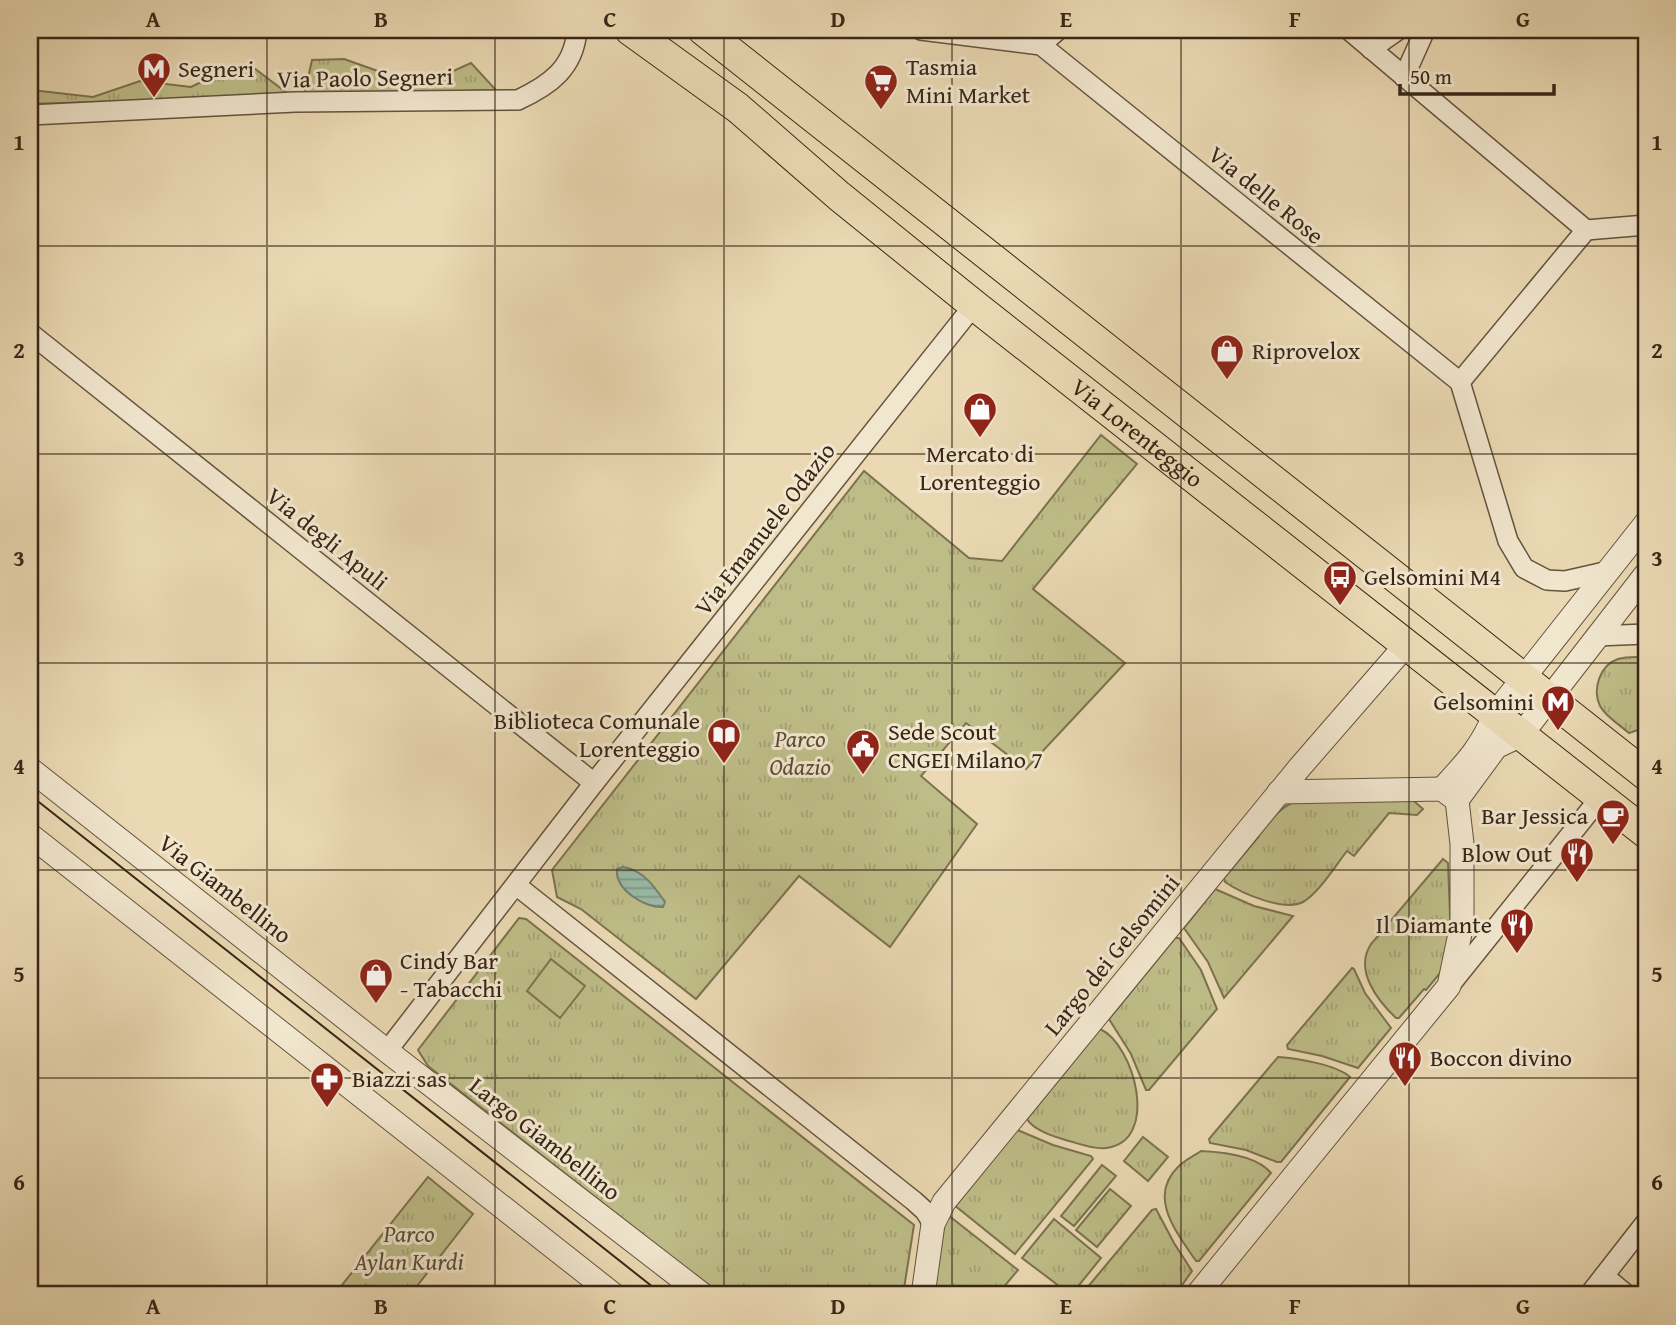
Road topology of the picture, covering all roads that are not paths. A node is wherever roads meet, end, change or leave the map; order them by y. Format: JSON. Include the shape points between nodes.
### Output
{"nodes":[{"id":1,"x":577,"y":30,"type":"edge"},
{"id":2,"x":630,"y":30,"type":"edge"},
{"id":3,"x":704,"y":30,"type":"edge"},
{"id":4,"x":921,"y":30,"type":"edge"},
{"id":5,"x":1058,"y":30,"type":"edge"},
{"id":6,"x":1349,"y":30,"type":"edge"},
{"id":7,"x":1398,"y":30,"type":"edge"},
{"id":8,"x":1425,"y":30,"type":"edge"},
{"id":9,"x":1041,"y":45,"type":"junction"},
{"id":10,"x":1371,"y":49,"type":"junction"},
{"id":11,"x":1404,"y":77,"type":"junction"},
{"id":12,"x":30,"y":115,"type":"edge"},
{"id":13,"x":869,"y":162,"type":"junction"},
{"id":14,"x":839,"y":196,"type":"junction"},
{"id":15,"x":1646,"y":225,"type":"edge"},
{"id":16,"x":1586,"y":230,"type":"junction"},
{"id":17,"x":1004,"y":269,"type":"junction"},
{"id":18,"x":974,"y":305,"type":"junction"},
{"id":19,"x":30,"y":333,"type":"edge"},
{"id":20,"x":1460,"y":382,"type":"junction"},
{"id":21,"x":1643,"y":527,"type":"edge"},
{"id":22,"x":1646,"y":554,"type":"edge"},
{"id":23,"x":1609,"y":571,"type":"junction"},
{"id":24,"x":1646,"y":574,"type":"edge"},
{"id":25,"x":1646,"y":634,"type":"edge"},
{"id":26,"x":1596,"y":636,"type":"junction"},
{"id":27,"x":1406,"y":645,"type":"junction"},
{"id":28,"x":1524,"y":677,"type":"junction"},
{"id":29,"x":1550,"y":698,"type":"junction"},
{"id":30,"x":1495,"y":714,"type":"junction"},
{"id":31,"x":1521,"y":735,"type":"junction"},
{"id":32,"x":1643,"y":767,"type":"edge"},
{"id":33,"x":30,"y":769,"type":"edge"},
{"id":34,"x":594,"y":783,"type":"junction"},
{"id":35,"x":1279,"y":792,"type":"junction"},
{"id":36,"x":1449,"y":794,"type":"junction"},
{"id":37,"x":1600,"y":798,"type":"junction"},
{"id":38,"x":1646,"y":833,"type":"edge"},
{"id":39,"x":30,"y":835,"type":"edge"},
{"id":40,"x":516,"y":886,"type":"junction"},
{"id":41,"x":1449,"y":986,"type":"junction"},
{"id":42,"x":387,"y":1051,"type":"junction"},
{"id":43,"x":1646,"y":1222,"type":"edge"},
{"id":44,"x":933,"y":1224,"type":"junction"},
{"id":45,"x":1604,"y":1276,"type":"junction"},
{"id":46,"x":614,"y":1295,"type":"edge"},
{"id":47,"x":703,"y":1295,"type":"edge"},
{"id":48,"x":923,"y":1295,"type":"edge"},
{"id":49,"x":1197,"y":1295,"type":"edge"},
{"id":50,"x":1589,"y":1295,"type":"edge"},
{"id":51,"x":1627,"y":1295,"type":"edge"}],
"edges":[{"from":1,"to":12,"type":"street","name":"Via Paolo Segneri","via":[[560,75],[518,100],[295,102]]},
{"from":2,"to":14,"type":"main road","name":"Via Lorenteggio","via":[[738,108]]},
{"from":3,"to":13,"type":"main road","name":"Via Lorenteggio"},
{"from":4,"to":9,"type":"street"},
{"from":5,"to":9,"type":"street"},
{"from":6,"to":10,"type":"street"},
{"from":7,"to":10,"type":"street"},
{"from":8,"to":11,"type":"street"},
{"from":9,"to":20,"type":"street","name":"Via delle Rose"},
{"from":10,"to":11,"type":"street"},
{"from":11,"to":16,"type":"street"},
{"from":13,"to":14,"type":"main road"},
{"from":13,"to":17,"type":"main road","name":"Via Lorenteggio"},
{"from":14,"to":18,"type":"main road","name":"Via Lorenteggio"},
{"from":15,"to":16,"type":"street"},
{"from":16,"to":20,"type":"street"},
{"from":17,"to":18,"type":"main road"},
{"from":17,"to":28,"type":"main road","name":"Via Lorenteggio"},
{"from":18,"to":27,"type":"main road","name":"Via Lorenteggio"},
{"from":18,"to":34,"type":"street","name":"Via Emanuele Odazio"},
{"from":19,"to":34,"type":"street","name":"Via degli Apuli"},
{"from":20,"to":23,"type":"street","via":[[1508,541],[1524,568],[1547,580],[1565,581]]},
{"from":21,"to":22,"type":"street"},
{"from":21,"to":23,"type":"street"},
{"from":23,"to":28,"type":"street"},
{"from":24,"to":26,"type":"street"},
{"from":25,"to":26,"type":"street"},
{"from":26,"to":29,"type":"street"},
{"from":27,"to":30,"type":"main road","name":"Via Lorenteggio"},
{"from":27,"to":35,"type":"street","name":"Largo dei Gelsomini"},
{"from":28,"to":29,"type":"main road","name":"Via Lorenteggio"},
{"from":28,"to":30,"type":"street"},
{"from":29,"to":31,"type":"street"},
{"from":29,"to":32,"type":"main road","name":"Via Lorenteggio"},
{"from":30,"to":31,"type":"main road","name":"Via Lorenteggio"},
{"from":30,"to":36,"type":"street"},
{"from":31,"to":36,"type":"street","via":[[1496,747]]},
{"from":31,"to":37,"type":"main road","name":"Via Lorenteggio"},
{"from":33,"to":42,"type":"street","name":"Via Giambellino"},
{"from":34,"to":40,"type":"street"},
{"from":35,"to":36,"type":"street"},
{"from":35,"to":44,"type":"street","name":"Largo dei Gelsomini","via":[[944,1202]]},
{"from":36,"to":41,"type":"street","via":[[1462,844],[1462,924]]},
{"from":37,"to":38,"type":"main road","name":"Via Lorenteggio"},
{"from":37,"to":41,"type":"street"},
{"from":39,"to":46,"type":"street"},
{"from":40,"to":42,"type":"street"},
{"from":40,"to":44,"type":"street","via":[[914,1201]]},
{"from":41,"to":49,"type":"street"},
{"from":42,"to":47,"type":"street","name":"Largo Giambellino"},
{"from":43,"to":45,"type":"street"},
{"from":44,"to":48,"type":"street","name":"Largo dei Gelsomini"},
{"from":45,"to":50,"type":"street"},
{"from":45,"to":51,"type":"street"}]}
